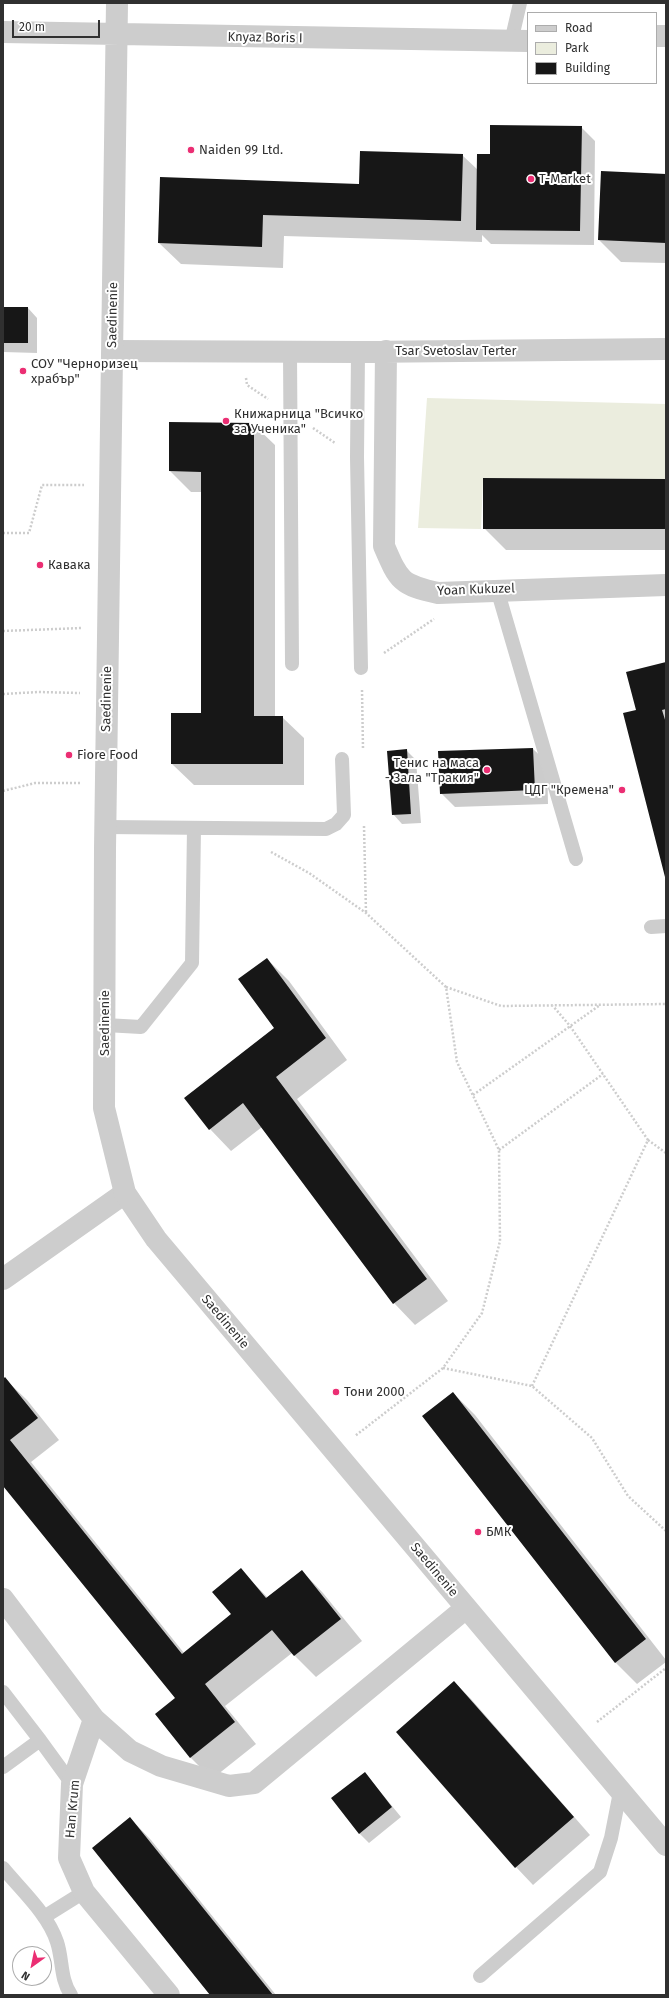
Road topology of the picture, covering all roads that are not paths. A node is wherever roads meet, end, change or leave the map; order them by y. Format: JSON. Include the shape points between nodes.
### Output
{"nodes":[{"id":1,"x":118,"y":3,"type":"edge"},
{"id":2,"x":520,"y":3,"type":"edge"},
{"id":3,"x":3,"y":32,"type":"edge"},
{"id":4,"x":118,"y":35,"type":"junction"},
{"id":5,"x":519,"y":42,"type":"edge"},
{"id":6,"x":666,"y":349,"type":"edge"},
{"id":7,"x":113,"y":351,"type":"junction"},
{"id":8,"x":386,"y":351,"type":"junction"},
{"id":9,"x":290,"y":352,"type":"junction"},
{"id":10,"x":358,"y":352,"type":"junction"},
{"id":11,"x":666,"y":585,"type":"edge"},
{"id":12,"x":497,"y":589,"type":"junction"},
{"id":13,"x":292,"y":664,"type":"dead end"},
{"id":14,"x":361,"y":668,"type":"road end"},
{"id":15,"x":342,"y":759,"type":"dead end"},
{"id":16,"x":105,"y":827,"type":"junction"},
{"id":17,"x":194,"y":828,"type":"junction"},
{"id":18,"x":576,"y":859,"type":"dead end"},
{"id":19,"x":666,"y":926,"type":"edge"},
{"id":20,"x":650,"y":928,"type":"dead end"},
{"id":21,"x":105,"y":1025,"type":"junction"},
{"id":22,"x":125,"y":1193,"type":"junction"},
{"id":23,"x":3,"y":1278,"type":"edge"},
{"id":24,"x":3,"y":1599,"type":"edge"},
{"id":25,"x":466,"y":1608,"type":"junction"},
{"id":26,"x":3,"y":1692,"type":"edge"},
{"id":27,"x":94,"y":1719,"type":"junction"},
{"id":28,"x":40,"y":1740,"type":"junction"},
{"id":29,"x":3,"y":1767,"type":"edge"},
{"id":30,"x":72,"y":1784,"type":"junction"},
{"id":31,"x":620,"y":1792,"type":"junction"},
{"id":32,"x":666,"y":1845,"type":"edge"},
{"id":33,"x":3,"y":1868,"type":"edge"},
{"id":34,"x":84,"y":1892,"type":"junction"},
{"id":35,"x":44,"y":1917,"type":"junction"},
{"id":36,"x":480,"y":1976,"type":"dead end"},
{"id":37,"x":71,"y":1995,"type":"edge"},
{"id":38,"x":169,"y":1995,"type":"edge"}],
"edges":[{"from":1,"to":4,"type":"street","name":"Saedinenie"},
{"from":2,"to":5,"type":"lane"},
{"from":3,"to":4,"type":"street","name":"Knyaz Boris I"},
{"from":4,"to":5,"type":"street","name":"Knyaz Boris I"},
{"from":4,"to":7,"type":"street","name":"Saedinenie"},
{"from":6,"to":8,"type":"street","name":"Tsar Svetoslav Terter"},
{"from":7,"to":9,"type":"street","name":"Tsar Svetoslav Terter"},
{"from":7,"to":16,"type":"street","name":"Saedinenie"},
{"from":8,"to":10,"type":"street","name":"Tsar Svetoslav Terter"},
{"from":8,"to":12,"type":"street","name":"Yoan Kukuzel","via":[[384,546],[396,575],[415,588],[438,593]]},
{"from":9,"to":10,"type":"street","name":"Tsar Svetoslav Terter"},
{"from":9,"to":13,"type":"lane"},
{"from":10,"to":14,"type":"lane"},
{"from":11,"to":12,"type":"street","name":"Yoan Kukuzel"},
{"from":12,"to":18,"type":"lane"},
{"from":15,"to":17,"type":"lane","via":[[344,815],[331,827]]},
{"from":16,"to":17,"type":"lane"},
{"from":16,"to":21,"type":"street","name":"Saedinenie"},
{"from":17,"to":21,"type":"lane","via":[[192,963],[141,1027]]},
{"from":19,"to":20,"type":"lane"},
{"from":21,"to":22,"type":"street","name":"Saedinenie","via":[[104,1108]]},
{"from":22,"to":23,"type":"street"},
{"from":22,"to":25,"type":"street","name":"Saedinenie","via":[[156,1239]]},
{"from":24,"to":27,"type":"street"},
{"from":25,"to":27,"type":"street","via":[[254,1783],[229,1786],[161,1766],[130,1751]]},
{"from":25,"to":31,"type":"street","name":"Saedinenie"},
{"from":26,"to":28,"type":"lane"},
{"from":27,"to":30,"type":"street","name":"Han Krum"},
{"from":28,"to":29,"type":"lane"},
{"from":28,"to":30,"type":"lane"},
{"from":30,"to":34,"type":"street","name":"Han Krum","via":[[69,1858]]},
{"from":31,"to":32,"type":"street","name":"Saedinenie"},
{"from":31,"to":36,"type":"lane","via":[[611,1838],[600,1872]]},
{"from":33,"to":35,"type":"lane"},
{"from":34,"to":35,"type":"lane"},
{"from":34,"to":38,"type":"street","name":"Han Krum"},
{"from":35,"to":37,"type":"lane","via":[[57,1942],[65,1987]]}]}
